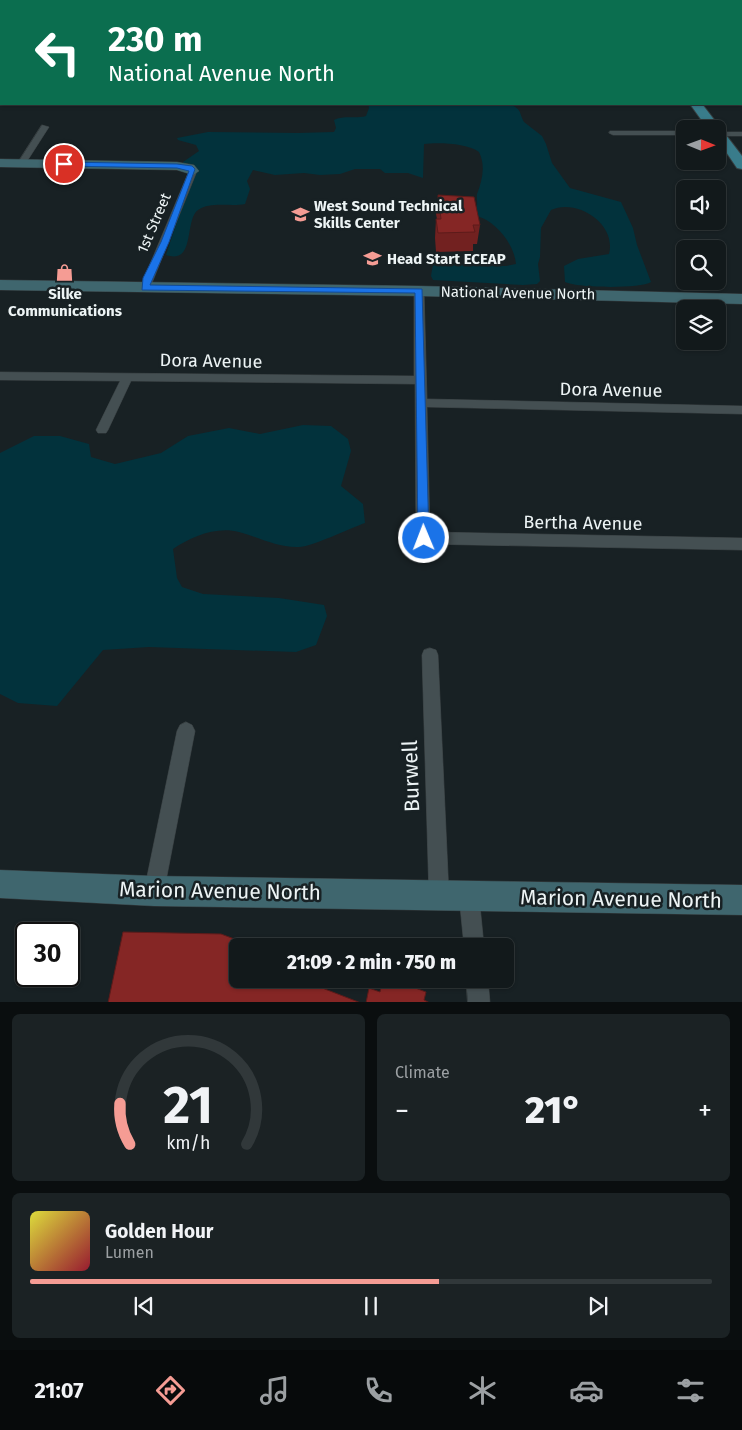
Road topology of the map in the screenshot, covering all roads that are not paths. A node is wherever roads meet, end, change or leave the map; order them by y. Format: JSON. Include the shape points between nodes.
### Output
{"nodes":[{"id":1,"x":697,"y":105,"type":"edge"},
{"id":2,"x":708,"y":120,"type":"edge"},
{"id":3,"x":46,"y":127,"type":"dead end"},
{"id":4,"x":614,"y":133,"type":"dead end"},
{"id":5,"x":676,"y":133,"type":"edge"},
{"id":6,"x":726,"y":133,"type":"edge"},
{"id":7,"x":742,"y":134,"type":"edge"},
{"id":8,"x":726,"y":144,"type":"edge"},
{"id":9,"x":0,"y":163,"type":"edge"},
{"id":10,"x":21,"y":164,"type":"junction"},
{"id":11,"x":742,"y":165,"type":"edge"},
{"id":12,"x":193,"y":171,"type":"joint"},
{"id":13,"x":0,"y":286,"type":"edge"},
{"id":14,"x":145,"y":288,"type":"junction"},
{"id":15,"x":419,"y":291,"type":"junction"},
{"id":16,"x":742,"y":298,"type":"edge"},
{"id":17,"x":0,"y":376,"type":"edge"},
{"id":18,"x":127,"y":378,"type":"junction"},
{"id":19,"x":421,"y":380,"type":"junction"},
{"id":20,"x":420,"y":404,"type":"junction"},
{"id":21,"x":742,"y":410,"type":"edge"},
{"id":22,"x":102,"y":430,"type":"dead end"},
{"id":23,"x":742,"y":544,"type":"edge"},
{"id":24,"x":430,"y":655,"type":"dead end"},
{"id":25,"x":186,"y":731,"type":"dead end"},
{"id":26,"x":0,"y":884,"type":"edge"},
{"id":27,"x":154,"y":890,"type":"junction"},
{"id":28,"x":439,"y":896,"type":"junction"},
{"id":29,"x":469,"y":896,"type":"junction"},
{"id":30,"x":742,"y":900,"type":"edge"},
{"id":31,"x":473,"y":938,"type":"edge"},
{"id":32,"x":478,"y":988,"type":"edge"},
{"id":33,"x":479,"y":1002,"type":"edge"}],
"edges":[{"from":1,"to":2,"type":"main road"},
{"from":3,"to":10,"type":"street"},
{"from":4,"to":5,"type":"street"},
{"from":6,"to":7,"type":"street"},
{"from":8,"to":11,"type":"main road"},
{"from":9,"to":10,"type":"main road"},
{"from":10,"to":12,"type":"main road","via":[[177,166]]},
{"from":12,"to":14,"type":"street","name":"1st Street"},
{"from":13,"to":14,"type":"main road","name":"National Avenue North"},
{"from":14,"to":15,"type":"main road","name":"National Avenue North"},
{"from":15,"to":16,"type":"main road","name":"National Avenue North"},
{"from":15,"to":19,"type":"street"},
{"from":17,"to":18,"type":"street","name":"Dora Avenue"},
{"from":18,"to":19,"type":"street","name":"Dora Avenue"},
{"from":18,"to":22,"type":"street"},
{"from":19,"to":20,"type":"street"},
{"from":20,"to":21,"type":"street","name":"Dora Avenue"},
{"from":20,"to":23,"type":"street","name":"Bertha Avenue","via":[[424,538]]},
{"from":24,"to":28,"type":"street","name":"Burwell"},
{"from":25,"to":27,"type":"street"},
{"from":26,"to":27,"type":"main road","name":"Marion Avenue North"},
{"from":27,"to":28,"type":"main road","name":"Marion Avenue North"},
{"from":28,"to":29,"type":"main road","name":"Marion Avenue North"},
{"from":29,"to":30,"type":"main road","name":"Marion Avenue North"},
{"from":29,"to":31,"type":"street"},
{"from":32,"to":33,"type":"street"}]}
